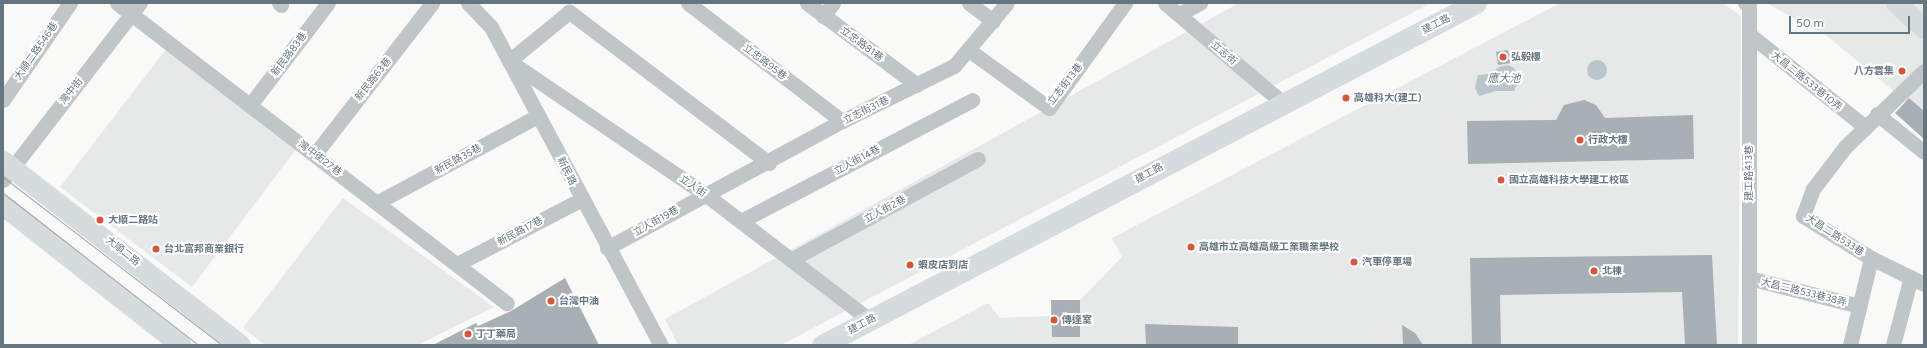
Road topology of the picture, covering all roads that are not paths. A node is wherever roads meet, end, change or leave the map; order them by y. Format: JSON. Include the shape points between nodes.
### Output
{"nodes":[{"id":1,"x":70,"y":3,"type":"edge"},
{"id":2,"x":116,"y":3,"type":"edge"},
{"id":3,"x":328,"y":3,"type":"edge"},
{"id":4,"x":432,"y":3,"type":"edge"},
{"id":5,"x":688,"y":3,"type":"edge"},
{"id":6,"x":807,"y":3,"type":"edge"},
{"id":7,"x":833,"y":3,"type":"edge"},
{"id":8,"x":969,"y":3,"type":"edge"},
{"id":9,"x":1007,"y":3,"type":"edge"},
{"id":10,"x":1125,"y":3,"type":"edge"},
{"id":11,"x":1165,"y":3,"type":"edge"},
{"id":12,"x":1200,"y":3,"type":"edge"},
{"id":13,"x":1476,"y":3,"type":"edge"},
{"id":14,"x":1745,"y":3,"type":"edge"},
{"id":15,"x":1896,"y":3,"type":"edge"},
{"id":16,"x":476,"y":5,"type":"edge"},
{"id":17,"x":136,"y":9,"type":"edge"},
{"id":18,"x":1179,"y":14,"type":"junction"},
{"id":19,"x":823,"y":16,"type":"junction"},
{"id":20,"x":994,"y":21,"type":"junction"},
{"id":21,"x":1924,"y":28,"type":"edge"},
{"id":22,"x":1749,"y":34,"type":"junction"},
{"id":23,"x":970,"y":51,"type":"junction"},
{"id":24,"x":509,"y":61,"type":"junction"},
{"id":25,"x":1924,"y":71,"type":"edge"},
{"id":26,"x":917,"y":85,"type":"junction"},
{"id":27,"x":3,"y":100,"type":"edge"},
{"id":28,"x":972,"y":100,"type":"dead end"},
{"id":29,"x":1283,"y":103,"type":"junction"},
{"id":30,"x":250,"y":105,"type":"junction"},
{"id":31,"x":1876,"y":114,"type":"junction"},
{"id":32,"x":538,"y":116,"type":"junction"},
{"id":33,"x":842,"y":121,"type":"junction"},
{"id":34,"x":1865,"y":127,"type":"junction"},
{"id":35,"x":1924,"y":152,"type":"edge"},
{"id":36,"x":315,"y":154,"type":"junction"},
{"id":37,"x":978,"y":159,"type":"dead end"},
{"id":38,"x":769,"y":163,"type":"junction"},
{"id":39,"x":6,"y":169,"type":"edge"},
{"id":40,"x":705,"y":194,"type":"junction"},
{"id":41,"x":582,"y":199,"type":"junction"},
{"id":42,"x":378,"y":202,"type":"junction"},
{"id":43,"x":3,"y":205,"type":"edge"},
{"id":44,"x":741,"y":221,"type":"junction"},
{"id":45,"x":607,"y":248,"type":"junction"},
{"id":46,"x":792,"y":258,"type":"junction"},
{"id":47,"x":1870,"y":258,"type":"junction"},
{"id":48,"x":459,"y":263,"type":"junction"},
{"id":49,"x":1749,"y":278,"type":"junction"},
{"id":50,"x":1917,"y":280,"type":"edge"},
{"id":51,"x":507,"y":303,"type":"dead end"},
{"id":52,"x":1860,"y":306,"type":"junction"},
{"id":53,"x":870,"y":320,"type":"junction"},
{"id":54,"x":181,"y":345,"type":"edge"},
{"id":55,"x":240,"y":345,"type":"edge"},
{"id":56,"x":661,"y":345,"type":"edge"},
{"id":57,"x":822,"y":345,"type":"edge"},
{"id":58,"x":1749,"y":345,"type":"edge"},
{"id":59,"x":1850,"y":345,"type":"edge"},
{"id":60,"x":1893,"y":345,"type":"edge"}],
"edges":[{"from":1,"to":27,"type":"street","name":"大順二路546巷"},
{"from":2,"to":17,"type":"street","name":"灣中街27巷"},
{"from":3,"to":30,"type":"street","name":"新民路83巷"},
{"from":4,"to":36,"type":"street","name":"新民路63巷"},
{"from":5,"to":33,"type":"street","name":"立忠路95巷"},
{"from":6,"to":19,"type":"street","name":"立忠路81巷"},
{"from":7,"to":19,"type":"street"},
{"from":8,"to":20,"type":"street"},
{"from":9,"to":20,"type":"street","name":"立志街31巷"},
{"from":10,"to":23,"type":"street","name":"立志街13巷","via":[[1049,108]]},
{"from":11,"to":18,"type":"street","name":"立志街"},
{"from":12,"to":18,"type":"street"},
{"from":13,"to":29,"type":"street","name":"建工路"},
{"from":14,"to":22,"type":"street","name":"建工路413巷","via":[[1749,6]]},
{"from":15,"to":21,"type":"street"},
{"from":16,"to":24,"type":"street","name":"新民路","via":[[491,26]]},
{"from":17,"to":30,"type":"street","name":"灣中街27巷"},
{"from":17,"to":39,"type":"street","name":"灣中街"},
{"from":18,"to":29,"type":"street","name":"立志街"},
{"from":19,"to":26,"type":"street","name":"立忠路81巷"},
{"from":20,"to":23,"type":"street","name":"立志街31巷"},
{"from":22,"to":34,"type":"street","name":"大昌二路533巷10弄"},
{"from":22,"to":49,"type":"street","name":"建工路413巷"},
{"from":23,"to":26,"type":"street","name":"立志街31巷","via":[[954,66]]},
{"from":24,"to":32,"type":"street","name":"新民路"},
{"from":24,"to":38,"type":"street","via":[[569,12]]},
{"from":24,"to":40,"type":"street","name":"立人街"},
{"from":25,"to":31,"type":"street","name":"大昌二路533巷"},
{"from":26,"to":33,"type":"street","name":"立志街31巷"},
{"from":28,"to":44,"type":"street","name":"立人街14巷"},
{"from":29,"to":53,"type":"street","name":"建工路"},
{"from":30,"to":36,"type":"street","name":"灣中街27巷"},
{"from":31,"to":34,"type":"street","name":"大昌二路533巷"},
{"from":31,"to":35,"type":"street"},
{"from":32,"to":41,"type":"street","name":"新民路"},
{"from":32,"to":42,"type":"street","name":"新民路35巷"},
{"from":33,"to":38,"type":"street","name":"立志街31巷"},
{"from":34,"to":47,"type":"street","name":"大昌二路533巷","via":[[1813,189],[1803,216]]},
{"from":36,"to":42,"type":"street","name":"灣中街27巷"},
{"from":37,"to":46,"type":"street","name":"立人街2巷"},
{"from":38,"to":40,"type":"street","name":"立志街31巷"},
{"from":39,"to":55,"type":"street","name":"大順二路"},
{"from":40,"to":44,"type":"street","name":"立人街"},
{"from":40,"to":45,"type":"street","name":"立人街19巷"},
{"from":41,"to":45,"type":"street","name":"新民路"},
{"from":41,"to":48,"type":"street","name":"新民路17巷"},
{"from":42,"to":48,"type":"street","name":"灣中街27巷"},
{"from":43,"to":54,"type":"street"},
{"from":44,"to":46,"type":"street","name":"立人街"},
{"from":45,"to":56,"type":"street","name":"新民路"},
{"from":46,"to":53,"type":"street","name":"立人街"},
{"from":47,"to":50,"type":"street"},
{"from":47,"to":52,"type":"street","name":"大昌二路533巷"},
{"from":48,"to":51,"type":"street","name":"灣中街27巷"},
{"from":49,"to":52,"type":"street","name":"大昌二路533巷38弄"},
{"from":49,"to":58,"type":"street","name":"建工路413巷"},
{"from":50,"to":60,"type":"street"},
{"from":52,"to":59,"type":"street","name":"大昌二路533巷"},
{"from":53,"to":57,"type":"street","name":"建工路"}]}
